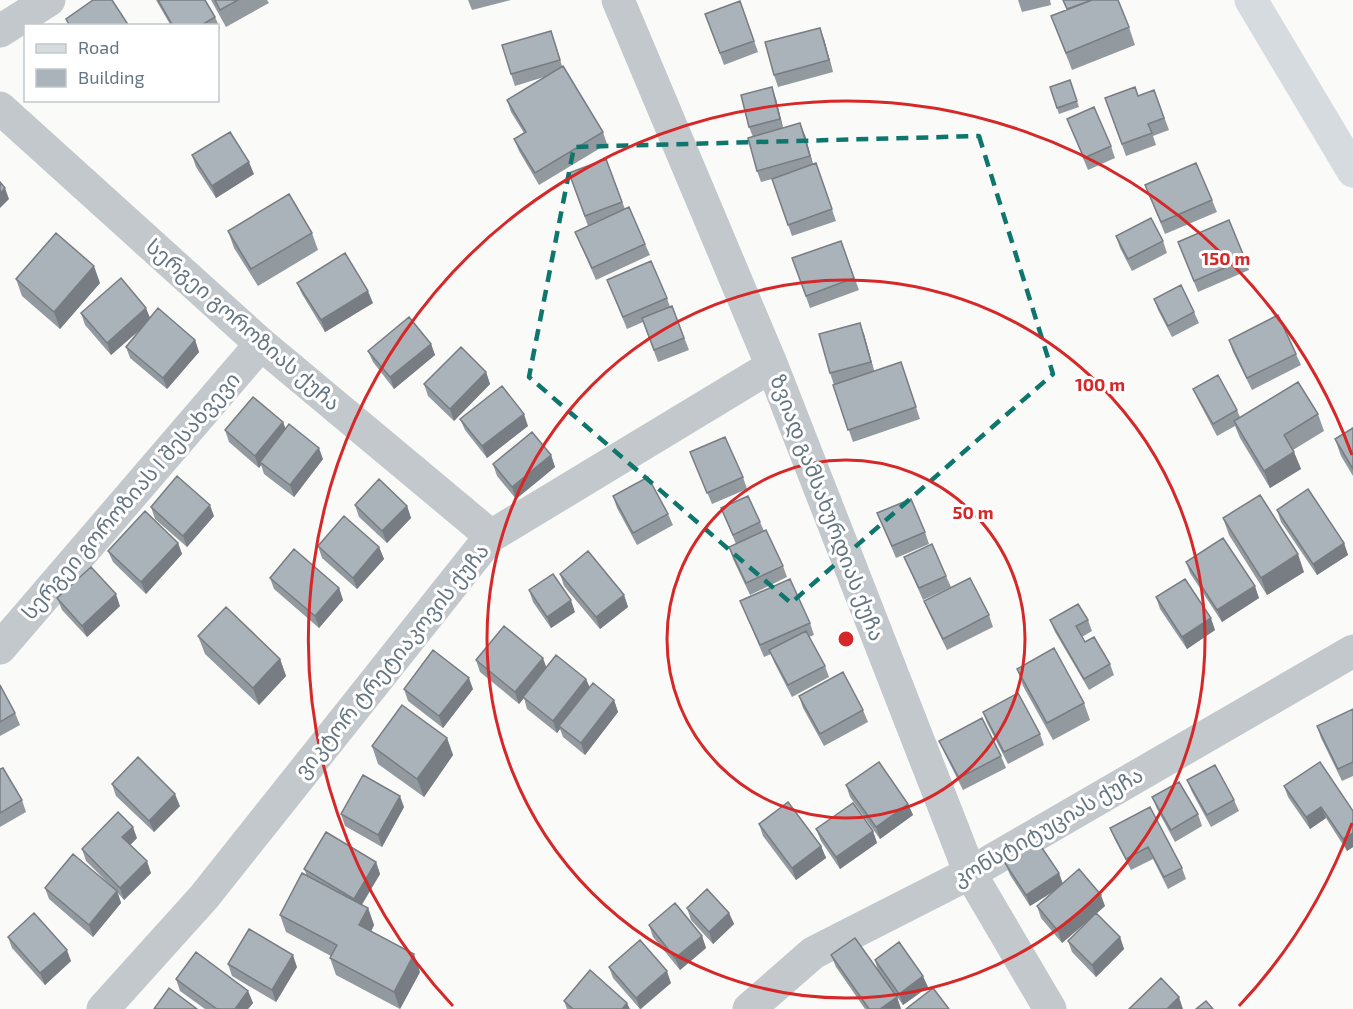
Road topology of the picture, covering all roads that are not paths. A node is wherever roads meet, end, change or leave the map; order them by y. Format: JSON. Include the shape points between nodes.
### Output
{"nodes":[{"id":1,"x":49,"y":0,"type":"edge"},
{"id":2,"x":618,"y":0,"type":"edge"},
{"id":3,"x":1251,"y":0,"type":"edge"},
{"id":4,"x":0,"y":31,"type":"edge"},
{"id":5,"x":0,"y":108,"type":"edge"},
{"id":6,"x":1353,"y":171,"type":"edge"},
{"id":7,"x":261,"y":344,"type":"junction"},
{"id":8,"x":772,"y":366,"type":"junction"},
{"id":9,"x":491,"y":536,"type":"junction"},
{"id":10,"x":0,"y":648,"type":"edge"},
{"id":11,"x":1353,"y":651,"type":"edge"},
{"id":12,"x":970,"y":873,"type":"junction"},
{"id":13,"x":103,"y":1009,"type":"edge"},
{"id":14,"x":749,"y":1009,"type":"edge"},
{"id":15,"x":1050,"y":1009,"type":"edge"}],
"edges":[{"from":1,"to":4,"type":"street"},
{"from":2,"to":8,"type":"street","name":"ზვიად გამსახურდიას ქუჩა"},
{"from":3,"to":6,"type":"main road"},
{"from":5,"to":7,"type":"street","name":"სერგეი გოროზიას ქუჩა"},
{"from":7,"to":9,"type":"street","name":"სერგეი გოროზიას ქუჩა"},
{"from":7,"to":10,"type":"street","name":"სერგეი გოროზიას I შესახვევი"},
{"from":8,"to":9,"type":"street","name":"ვიკტორ ტრეტიაკოვის ქუჩა"},
{"from":8,"to":12,"type":"street","name":"ზვიად გამსახურდიას ქუჩა"},
{"from":9,"to":13,"type":"street","name":"ვიკტორ ტრეტიაკოვის ქუჩა","via":[[204,897]]},
{"from":11,"to":12,"type":"street","name":"კონსტიტუციას ქუჩა"},
{"from":12,"to":14,"type":"street","name":"კონსტიტუციას ქუჩა","via":[[813,953]]},
{"from":12,"to":15,"type":"street","name":"ზვიად გამსახურდიას ქუჩა"}]}
